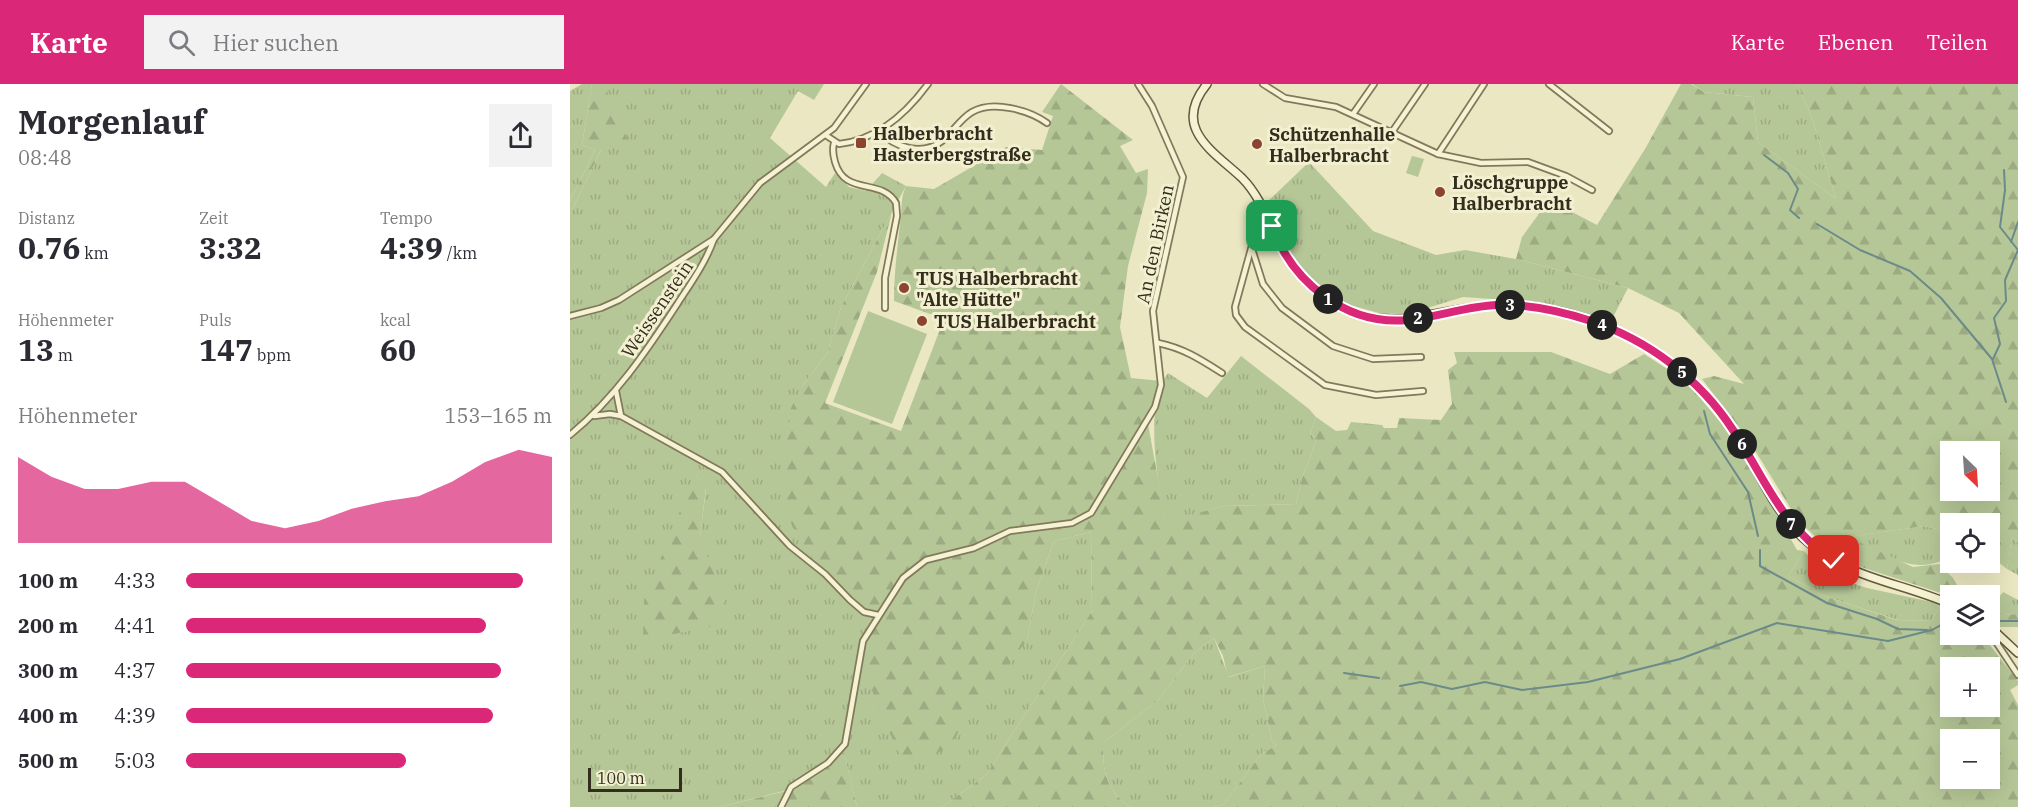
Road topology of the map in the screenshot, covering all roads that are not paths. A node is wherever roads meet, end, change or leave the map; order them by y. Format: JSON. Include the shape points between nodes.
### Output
{"nodes":[{"id":1,"x":866,"y":84,"type":"edge"},
{"id":2,"x":928,"y":84,"type":"edge"},
{"id":3,"x":1138,"y":84,"type":"edge"},
{"id":4,"x":1207,"y":84,"type":"edge"},
{"id":5,"x":1263,"y":84,"type":"edge"},
{"id":6,"x":1374,"y":84,"type":"edge"},
{"id":7,"x":1425,"y":84,"type":"edge"},
{"id":8,"x":1484,"y":84,"type":"edge"},
{"id":9,"x":1549,"y":84,"type":"edge"},
{"id":10,"x":1353,"y":114,"type":"junction"},
{"id":11,"x":1047,"y":123,"type":"dead end"},
{"id":12,"x":880,"y":131,"type":"junction"},
{"id":13,"x":1609,"y":131,"type":"dead end"},
{"id":14,"x":1392,"y":132,"type":"junction"},
{"id":15,"x":827,"y":136,"type":"junction"},
{"id":16,"x":834,"y":143,"type":"junction"},
{"id":17,"x":1438,"y":154,"type":"junction"},
{"id":18,"x":1592,"y":190,"type":"dead end"},
{"id":19,"x":1267,"y":216,"type":"junction"},
{"id":20,"x":714,"y":239,"type":"junction"},
{"id":21,"x":1252,"y":249,"type":"junction"},
{"id":22,"x":885,"y":308,"type":"dead end"},
{"id":23,"x":570,"y":316,"type":"edge"},
{"id":24,"x":1158,"y":344,"type":"junction"},
{"id":25,"x":1421,"y":357,"type":"dead end"},
{"id":26,"x":1222,"y":373,"type":"dead end"},
{"id":27,"x":616,"y":391,"type":"junction"},
{"id":28,"x":1424,"y":392,"type":"dead end"},
{"id":29,"x":593,"y":416,"type":"junction"},
{"id":30,"x":621,"y":416,"type":"junction"},
{"id":31,"x":570,"y":435,"type":"edge"},
{"id":32,"x":1940,"y":601,"type":"edge"},
{"id":33,"x":878,"y":615,"type":"junction"},
{"id":34,"x":2000,"y":636,"type":"edge"},
{"id":35,"x":1998,"y":645,"type":"edge"},
{"id":36,"x":2018,"y":653,"type":"edge"},
{"id":37,"x":2018,"y":675,"type":"edge"},
{"id":38,"x":781,"y":807,"type":"edge"}],
"edges":[{"from":1,"to":15,"type":"street"},
{"from":2,"to":12,"type":"street","via":[[899,118]]},
{"from":3,"to":24,"type":"street","name":"An den Birken","via":[[1183,177],[1153,311]]},
{"from":4,"to":19,"type":"main road","via":[[1194,111],[1197,134],[1209,151],[1250,187]]},
{"from":5,"to":10,"type":"street","via":[[1285,98]]},
{"from":6,"to":10,"type":"street"},
{"from":7,"to":14,"type":"street"},
{"from":8,"to":17,"type":"street"},
{"from":9,"to":13,"type":"street"},
{"from":10,"to":14,"type":"street"},
{"from":11,"to":12,"type":"street","via":[[1037,116],[1000,106],[980,109],[964,118],[943,141],[927,148],[899,145]]},
{"from":12,"to":16,"type":"street","via":[[844,144]]},
{"from":14,"to":17,"type":"street"},
{"from":15,"to":16,"type":"street"},
{"from":15,"to":20,"type":"street","via":[[760,183]]},
{"from":16,"to":22,"type":"street","via":[[832,150],[843,178],[884,193],[896,203],[885,278]]},
{"from":17,"to":18,"type":"street","via":[[1480,163],[1528,162]]},
{"from":19,"to":21,"type":"street","via":[[1259,223]]},
{"from":19,"to":32,"type":"main road","via":[[1282,248],[1305,279],[1333,303],[1356,313],[1394,320],[1499,305],[1557,311],[1630,337],[1691,380],[1732,428],[1777,506],[1802,537],[1847,569]]},
{"from":20,"to":23,"type":"street","via":[[619,300]]},
{"from":20,"to":27,"type":"street","name":"Weissenstein","via":[[696,275]]},
{"from":21,"to":25,"type":"street","via":[[1263,284],[1282,308],[1333,346],[1373,359]]},
{"from":21,"to":28,"type":"street","via":[[1235,307],[1245,327],[1325,385],[1376,395]]},
{"from":24,"to":26,"type":"street","via":[[1192,353]]},
{"from":24,"to":33,"type":"street","name":"An den Birken","via":[[1161,385],[1155,407],[1091,513],[1058,525],[1010,531],[974,548],[926,560],[903,578]]},
{"from":27,"to":29,"type":"street","name":"Weissenstein"},
{"from":27,"to":30,"type":"street"},
{"from":29,"to":30,"type":"street"},
{"from":29,"to":31,"type":"street","name":"Weissenstein"},
{"from":30,"to":33,"type":"street","via":[[722,472],[790,546],[864,612]]},
{"from":33,"to":38,"type":"street","via":[[863,641],[845,744],[828,763],[791,787]]},
{"from":34,"to":36,"type":"main road"},
{"from":35,"to":37,"type":"street"}]}
